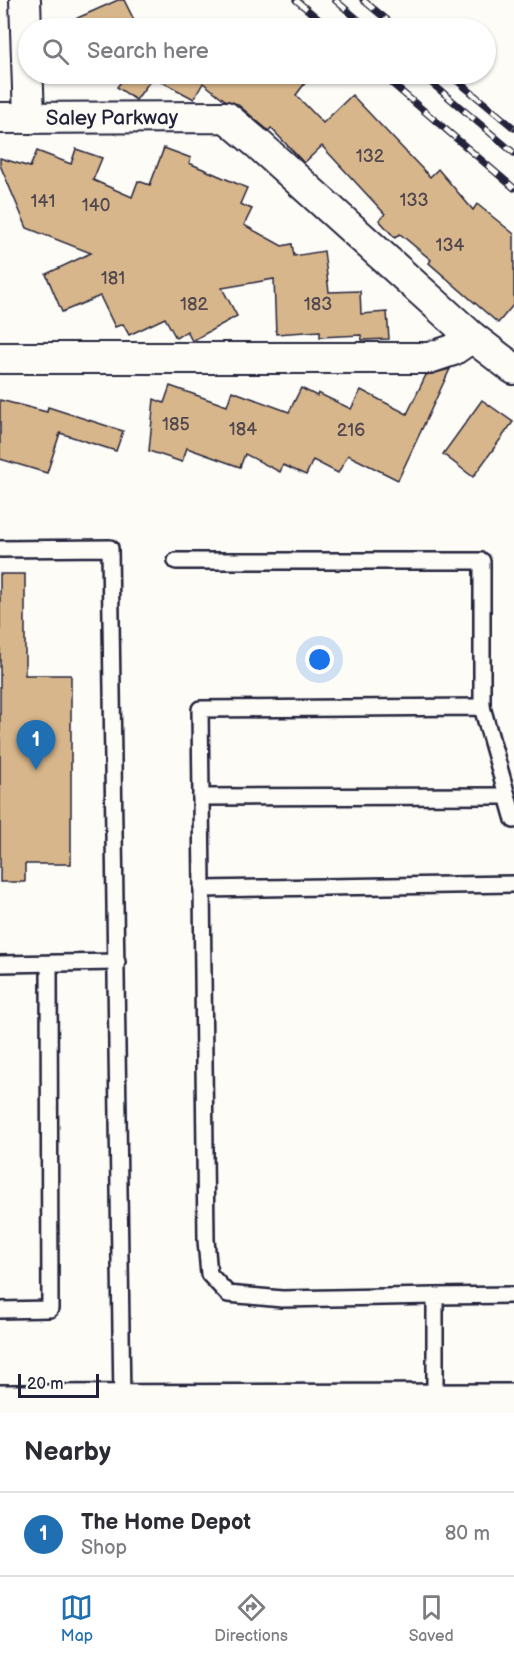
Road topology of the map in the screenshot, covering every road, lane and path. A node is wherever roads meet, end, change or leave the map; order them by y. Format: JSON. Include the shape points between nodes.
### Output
{"nodes":[{"id":1,"x":25,"y":0,"type":"edge"},
{"id":2,"x":26,"y":18,"type":"edge"},
{"id":3,"x":28,"y":84,"type":"edge"},
{"id":4,"x":0,"y":118,"type":"edge"},
{"id":5,"x":29,"y":118,"type":"junction"},
{"id":6,"x":472,"y":337,"type":"junction"},
{"id":7,"x":0,"y":358,"type":"edge"},
{"id":8,"x":514,"y":369,"type":"edge"},
{"id":9,"x":0,"y":549,"type":"edge"},
{"id":10,"x":176,"y":561,"type":"dead end"},
{"id":11,"x":482,"y":707,"type":"junction"},
{"id":12,"x":507,"y":796,"type":"junction"},
{"id":13,"x":201,"y":797,"type":"junction"},
{"id":14,"x":514,"y":820,"type":"edge"},
{"id":15,"x":514,"y":884,"type":"edge"},
{"id":16,"x":202,"y":889,"type":"junction"},
{"id":17,"x":117,"y":962,"type":"junction"},
{"id":18,"x":0,"y":964,"type":"edge"},
{"id":19,"x":49,"y":964,"type":"junction"},
{"id":20,"x":514,"y":1295,"type":"edge"},
{"id":21,"x":435,"y":1296,"type":"junction"},
{"id":22,"x":0,"y":1310,"type":"edge"},
{"id":23,"x":514,"y":1401,"type":"edge"},
{"id":24,"x":0,"y":1402,"type":"edge"},
{"id":25,"x":122,"y":1402,"type":"junction"},
{"id":26,"x":435,"y":1402,"type":"junction"},
{"id":27,"x":311,"y":1408,"type":"edge"}],
"edges":[{"from":1,"to":2,"type":"street"},
{"from":3,"to":5,"type":"street"},
{"from":4,"to":5,"type":"street","name":"Saley Parkway"},
{"from":5,"to":6,"type":"street","name":"Saley Parkway","via":[[226,117]]},
{"from":6,"to":7,"type":"street","via":[[453,350],[429,358]]},
{"from":6,"to":8,"type":"street"},
{"from":9,"to":17,"type":"lane","via":[[110,548]]},
{"from":10,"to":11,"type":"lane","via":[[482,561]]},
{"from":11,"to":12,"type":"lane"},
{"from":11,"to":13,"type":"lane","via":[[200,709]]},
{"from":12,"to":13,"type":"lane"},
{"from":12,"to":14,"type":"lane"},
{"from":13,"to":16,"type":"lane"},
{"from":15,"to":16,"type":"lane"},
{"from":16,"to":21,"type":"lane","via":[[209,1274],[228,1294],[282,1299]]},
{"from":17,"to":19,"type":"lane"},
{"from":17,"to":25,"type":"lane"},
{"from":18,"to":19,"type":"lane"},
{"from":19,"to":22,"type":"lane","via":[[50,1309]]},
{"from":20,"to":21,"type":"lane"},
{"from":21,"to":26,"type":"lane"},
{"from":23,"to":26,"type":"street"},
{"from":24,"to":25,"type":"street"},
{"from":25,"to":27,"type":"street"},
{"from":26,"to":27,"type":"street"}]}
